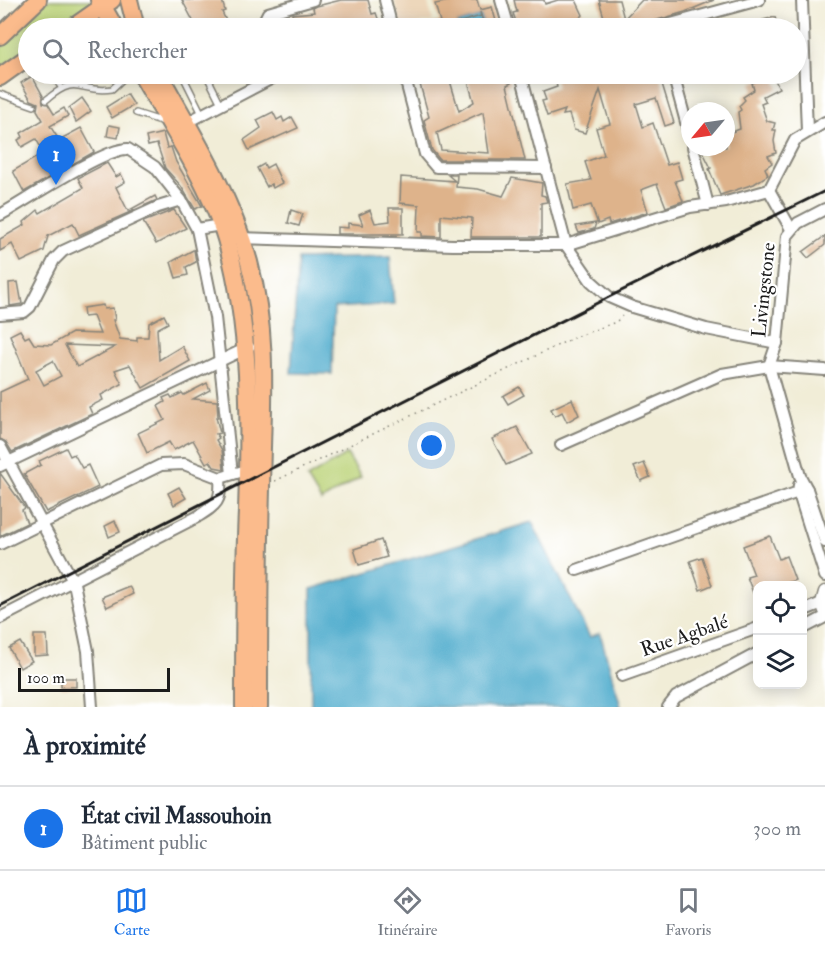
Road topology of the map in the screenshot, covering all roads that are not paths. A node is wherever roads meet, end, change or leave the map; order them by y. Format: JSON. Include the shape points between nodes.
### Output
{"nodes":[{"id":1,"x":38,"y":0,"type":"edge"},
{"id":2,"x":129,"y":0,"type":"edge"},
{"id":3,"x":313,"y":0,"type":"edge"},
{"id":4,"x":385,"y":0,"type":"edge"},
{"id":5,"x":501,"y":0,"type":"edge"},
{"id":6,"x":759,"y":0,"type":"edge"},
{"id":7,"x":802,"y":0,"type":"edge"},
{"id":8,"x":104,"y":2,"type":"edge"},
{"id":9,"x":19,"y":18,"type":"edge"},
{"id":10,"x":88,"y":18,"type":"edge"},
{"id":11,"x":111,"y":18,"type":"edge"},
{"id":12,"x":134,"y":18,"type":"edge"},
{"id":13,"x":266,"y":18,"type":"edge"},
{"id":14,"x":390,"y":18,"type":"edge"},
{"id":15,"x":506,"y":18,"type":"edge"},
{"id":16,"x":695,"y":18,"type":"edge"},
{"id":17,"x":803,"y":18,"type":"edge"},
{"id":18,"x":18,"y":19,"type":"edge"},
{"id":19,"x":0,"y":36,"type":"edge"},
{"id":20,"x":18,"y":64,"type":"edge"},
{"id":21,"x":0,"y":77,"type":"edge"},
{"id":22,"x":59,"y":84,"type":"edge"},
{"id":23,"x":117,"y":84,"type":"edge"},
{"id":24,"x":147,"y":84,"type":"edge"},
{"id":25,"x":165,"y":84,"type":"edge"},
{"id":26,"x":188,"y":84,"type":"edge"},
{"id":27,"x":211,"y":84,"type":"edge"},
{"id":28,"x":260,"y":84,"type":"edge"},
{"id":29,"x":407,"y":84,"type":"edge"},
{"id":30,"x":524,"y":84,"type":"edge"},
{"id":31,"x":676,"y":84,"type":"edge"},
{"id":32,"x":805,"y":84,"type":"edge"},
{"id":33,"x":61,"y":87,"type":"junction"},
{"id":34,"x":0,"y":94,"type":"edge"},
{"id":35,"x":46,"y":100,"type":"dead end"},
{"id":36,"x":221,"y":104,"type":"junction"},
{"id":37,"x":681,"y":104,"type":"edge"},
{"id":38,"x":34,"y":106,"type":"dead end"},
{"id":39,"x":136,"y":113,"type":"dead end"},
{"id":40,"x":202,"y":114,"type":"junction"},
{"id":41,"x":825,"y":122,"type":"edge"},
{"id":42,"x":169,"y":123,"type":"junction"},
{"id":43,"x":186,"y":123,"type":"junction"},
{"id":44,"x":807,"y":131,"type":"junction"},
{"id":45,"x":695,"y":156,"type":"edge"},
{"id":46,"x":546,"y":168,"type":"junction"},
{"id":47,"x":769,"y":190,"type":"junction"},
{"id":48,"x":181,"y":200,"type":"junction"},
{"id":49,"x":708,"y":205,"type":"junction"},
{"id":50,"x":825,"y":209,"type":"edge"},
{"id":51,"x":0,"y":215,"type":"edge"},
{"id":52,"x":197,"y":229,"type":"junction"},
{"id":53,"x":791,"y":229,"type":"junction"},
{"id":54,"x":229,"y":234,"type":"junction"},
{"id":55,"x":566,"y":245,"type":"junction"},
{"id":56,"x":0,"y":314,"type":"edge"},
{"id":57,"x":262,"y":341,"type":"junction"},
{"id":58,"x":777,"y":343,"type":"junction"},
{"id":59,"x":245,"y":349,"type":"junction"},
{"id":60,"x":220,"y":360,"type":"junction"},
{"id":61,"x":769,"y":366,"type":"junction"},
{"id":62,"x":825,"y":370,"type":"edge"},
{"id":63,"x":561,"y":445,"type":"dead end"},
{"id":64,"x":0,"y":446,"type":"edge"},
{"id":65,"x":4,"y":464,"type":"edge"},
{"id":66,"x":255,"y":467,"type":"junction"},
{"id":67,"x":232,"y":474,"type":"junction"},
{"id":68,"x":220,"y":478,"type":"junction"},
{"id":69,"x":803,"y":490,"type":"junction"},
{"id":70,"x":42,"y":523,"type":"junction"},
{"id":71,"x":825,"y":542,"type":"edge"},
{"id":72,"x":0,"y":544,"type":"edge"},
{"id":73,"x":577,"y":570,"type":"dead end"},
{"id":74,"x":825,"y":576,"type":"edge"},
{"id":75,"x":74,"y":582,"type":"junction"},
{"id":76,"x":824,"y":602,"type":"edge"},
{"id":77,"x":807,"y":609,"type":"edge"},
{"id":78,"x":825,"y":617,"type":"edge"},
{"id":79,"x":0,"y":618,"type":"edge"},
{"id":80,"x":807,"y":626,"type":"edge"},
{"id":81,"x":753,"y":630,"type":"edge"},
{"id":82,"x":753,"y":656,"type":"edge"},
{"id":83,"x":622,"y":676,"type":"dead end"},
{"id":84,"x":93,"y":707,"type":"edge"},
{"id":85,"x":244,"y":707,"type":"edge"},
{"id":86,"x":259,"y":707,"type":"edge"},
{"id":87,"x":668,"y":707,"type":"edge"}],
"edges":[{"from":1,"to":9,"type":"main road"},
{"from":2,"to":12,"type":"main road"},
{"from":3,"to":13,"type":"street","via":[[268,13]]},
{"from":4,"to":14,"type":"street"},
{"from":5,"to":15,"type":"street"},
{"from":6,"to":16,"type":"street"},
{"from":7,"to":17,"type":"street"},
{"from":8,"to":10,"type":"main road"},
{"from":8,"to":11,"type":"main road"},
{"from":18,"to":19,"type":"main road"},
{"from":20,"to":21,"type":"main road"},
{"from":22,"to":33,"type":"lane"},
{"from":23,"to":33,"type":"lane","via":[[112,89]]},
{"from":24,"to":42,"type":"main road"},
{"from":25,"to":43,"type":"main road"},
{"from":26,"to":40,"type":"lane"},
{"from":27,"to":36,"type":"lane"},
{"from":28,"to":36,"type":"street"},
{"from":29,"to":46,"type":"street","via":[[431,164]]},
{"from":30,"to":46,"type":"street"},
{"from":31,"to":37,"type":"street"},
{"from":32,"to":44,"type":"street"},
{"from":33,"to":35,"type":"lane"},
{"from":34,"to":38,"type":"lane"},
{"from":36,"to":40,"type":"street"},
{"from":39,"to":42,"type":"lane"},
{"from":40,"to":43,"type":"street"},
{"from":41,"to":44,"type":"street"},
{"from":42,"to":43,"type":"street"},
{"from":42,"to":54,"type":"main road"},
{"from":43,"to":54,"type":"main road"},
{"from":44,"to":47,"type":"street","via":[[795,140]]},
{"from":45,"to":49,"type":"street"},
{"from":46,"to":55,"type":"street"},
{"from":47,"to":49,"type":"street"},
{"from":47,"to":53,"type":"street"},
{"from":48,"to":51,"type":"street","via":[[155,167],[123,149]]},
{"from":48,"to":52,"type":"street"},
{"from":48,"to":56,"type":"street","via":[[63,251],[54,260],[30,307],[24,312]]},
{"from":49,"to":55,"type":"street"},
{"from":50,"to":53,"type":"street","name":"Livingstone"},
{"from":52,"to":54,"type":"street"},
{"from":52,"to":60,"type":"street","via":[[209,275]]},
{"from":53,"to":58,"type":"street","name":"Livingstone","via":[[785,247]]},
{"from":54,"to":55,"type":"street"},
{"from":54,"to":57,"type":"main road","via":[[256,291]]},
{"from":54,"to":59,"type":"main road"},
{"from":55,"to":58,"type":"street","via":[[591,281],[609,297],[706,329]]},
{"from":57,"to":59,"type":"street"},
{"from":57,"to":66,"type":"main road","via":[[265,405]]},
{"from":58,"to":61,"type":"street","name":"Livingstone"},
{"from":59,"to":60,"type":"street"},
{"from":59,"to":66,"type":"main road"},
{"from":60,"to":65,"type":"street"},
{"from":60,"to":67,"type":"street"},
{"from":61,"to":62,"type":"street"},
{"from":61,"to":63,"type":"street","via":[[722,374]]},
{"from":61,"to":69,"type":"street","name":"Livingstone"},
{"from":64,"to":65,"type":"street"},
{"from":65,"to":70,"type":"street"},
{"from":66,"to":67,"type":"street"},
{"from":66,"to":85,"type":"main road"},
{"from":66,"to":86,"type":"main road","via":[[261,487]]},
{"from":67,"to":68,"type":"street"},
{"from":68,"to":70,"type":"street","via":[[184,464],[170,463]]},
{"from":68,"to":75,"type":"street","via":[[222,494],[209,509]]},
{"from":69,"to":71,"type":"street","name":"Livingstone"},
{"from":69,"to":73,"type":"street"},
{"from":69,"to":74,"type":"street","name":"Livingstone"},
{"from":70,"to":72,"type":"street"},
{"from":70,"to":75,"type":"street"},
{"from":75,"to":79,"type":"street"},
{"from":75,"to":84,"type":"street","via":[[88,651]]},
{"from":76,"to":77,"type":"street"},
{"from":78,"to":80,"type":"street"},
{"from":81,"to":83,"type":"street","name":"Rue Agbalé"},
{"from":82,"to":87,"type":"street","via":[[676,697]]}]}
